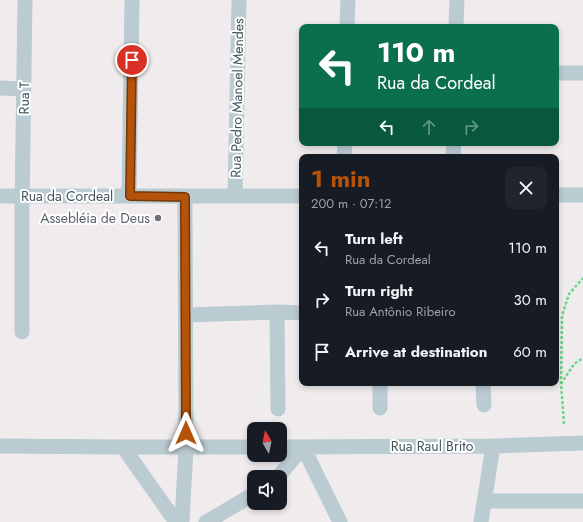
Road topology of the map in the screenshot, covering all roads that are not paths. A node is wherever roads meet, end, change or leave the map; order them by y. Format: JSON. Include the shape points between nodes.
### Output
{"nodes":[{"id":1,"x":25,"y":0,"type":"edge"},
{"id":2,"x":132,"y":0,"type":"edge"},
{"id":3,"x":239,"y":0,"type":"edge"},
{"id":4,"x":348,"y":0,"type":"edge"},
{"id":5,"x":457,"y":0,"type":"edge"},
{"id":6,"x":347,"y":24,"type":"edge"},
{"id":7,"x":456,"y":24,"type":"edge"},
{"id":8,"x":559,"y":73,"type":"edge"},
{"id":9,"x":583,"y":73,"type":"edge"},
{"id":10,"x":0,"y":88,"type":"edge"},
{"id":11,"x":24,"y":89,"type":"junction"},
{"id":12,"x":583,"y":194,"type":"edge"},
{"id":13,"x":559,"y":195,"type":"edge"},
{"id":14,"x":0,"y":196,"type":"edge"},
{"id":15,"x":130,"y":196,"type":"junction"},
{"id":16,"x":235,"y":196,"type":"junction"},
{"id":17,"x":299,"y":196,"type":"edge"},
{"id":18,"x":185,"y":197,"type":"junction"},
{"id":19,"x":22,"y":201,"type":"junction"},
{"id":20,"x":277,"y":312,"type":"junction"},
{"id":21,"x":299,"y":313,"type":"edge"},
{"id":22,"x":186,"y":315,"type":"junction"},
{"id":23,"x":22,"y":332,"type":"dead end"},
{"id":24,"x":380,"y":386,"type":"edge"},
{"id":25,"x":483,"y":386,"type":"edge"},
{"id":26,"x":484,"y":405,"type":"dead end"},
{"id":27,"x":380,"y":408,"type":"dead end"},
{"id":28,"x":278,"y":409,"type":"dead end"},
{"id":29,"x":583,"y":443,"type":"edge"},
{"id":30,"x":0,"y":446,"type":"edge"},
{"id":31,"x":493,"y":446,"type":"junction"},
{"id":32,"x":123,"y":447,"type":"junction"},
{"id":33,"x":247,"y":447,"type":"edge"},
{"id":34,"x":287,"y":447,"type":"edge"},
{"id":35,"x":303,"y":447,"type":"junction"},
{"id":36,"x":186,"y":448,"type":"junction"},
{"id":37,"x":284,"y":470,"type":"edge"},
{"id":38,"x":247,"y":498,"type":"edge"},
{"id":39,"x":484,"y":501,"type":"junction"},
{"id":40,"x":583,"y":501,"type":"edge"},
{"id":41,"x":176,"y":522,"type":"edge"},
{"id":42,"x":182,"y":522,"type":"edge"},
{"id":43,"x":206,"y":522,"type":"edge"},
{"id":44,"x":340,"y":522,"type":"edge"},
{"id":45,"x":481,"y":522,"type":"edge"}],
"edges":[{"from":1,"to":11,"type":"street","name":"Rua T"},
{"from":2,"to":15,"type":"street"},
{"from":3,"to":16,"type":"street","name":"Rua Pedro Manoel Mendes"},
{"from":4,"to":6,"type":"street"},
{"from":5,"to":7,"type":"street"},
{"from":8,"to":9,"type":"street"},
{"from":10,"to":11,"type":"street"},
{"from":11,"to":19,"type":"street","name":"Rua T"},
{"from":12,"to":13,"type":"street"},
{"from":14,"to":19,"type":"street","name":"Rua da Cordeal"},
{"from":15,"to":18,"type":"street","name":"Rua da Cordeal"},
{"from":15,"to":19,"type":"street","name":"Rua da Cordeal"},
{"from":16,"to":17,"type":"street","name":"Rua da Cordeal"},
{"from":16,"to":18,"type":"street","name":"Rua da Cordeal"},
{"from":18,"to":22,"type":"street"},
{"from":19,"to":23,"type":"street","name":"Rua T"},
{"from":20,"to":21,"type":"street"},
{"from":20,"to":22,"type":"street"},
{"from":20,"to":28,"type":"street"},
{"from":22,"to":36,"type":"street"},
{"from":24,"to":27,"type":"street"},
{"from":25,"to":26,"type":"street"},
{"from":29,"to":31,"type":"street","name":"Rua Raul Brito"},
{"from":30,"to":32,"type":"street"},
{"from":31,"to":35,"type":"street","name":"Rua Raul Brito"},
{"from":31,"to":39,"type":"street"},
{"from":32,"to":36,"type":"street"},
{"from":32,"to":41,"type":"street"},
{"from":33,"to":36,"type":"street"},
{"from":34,"to":35,"type":"street","name":"Rua Raul Brito"},
{"from":35,"to":37,"type":"street"},
{"from":35,"to":44,"type":"street"},
{"from":36,"to":42,"type":"street"},
{"from":38,"to":43,"type":"street"},
{"from":39,"to":40,"type":"street"},
{"from":39,"to":45,"type":"street"}]}
